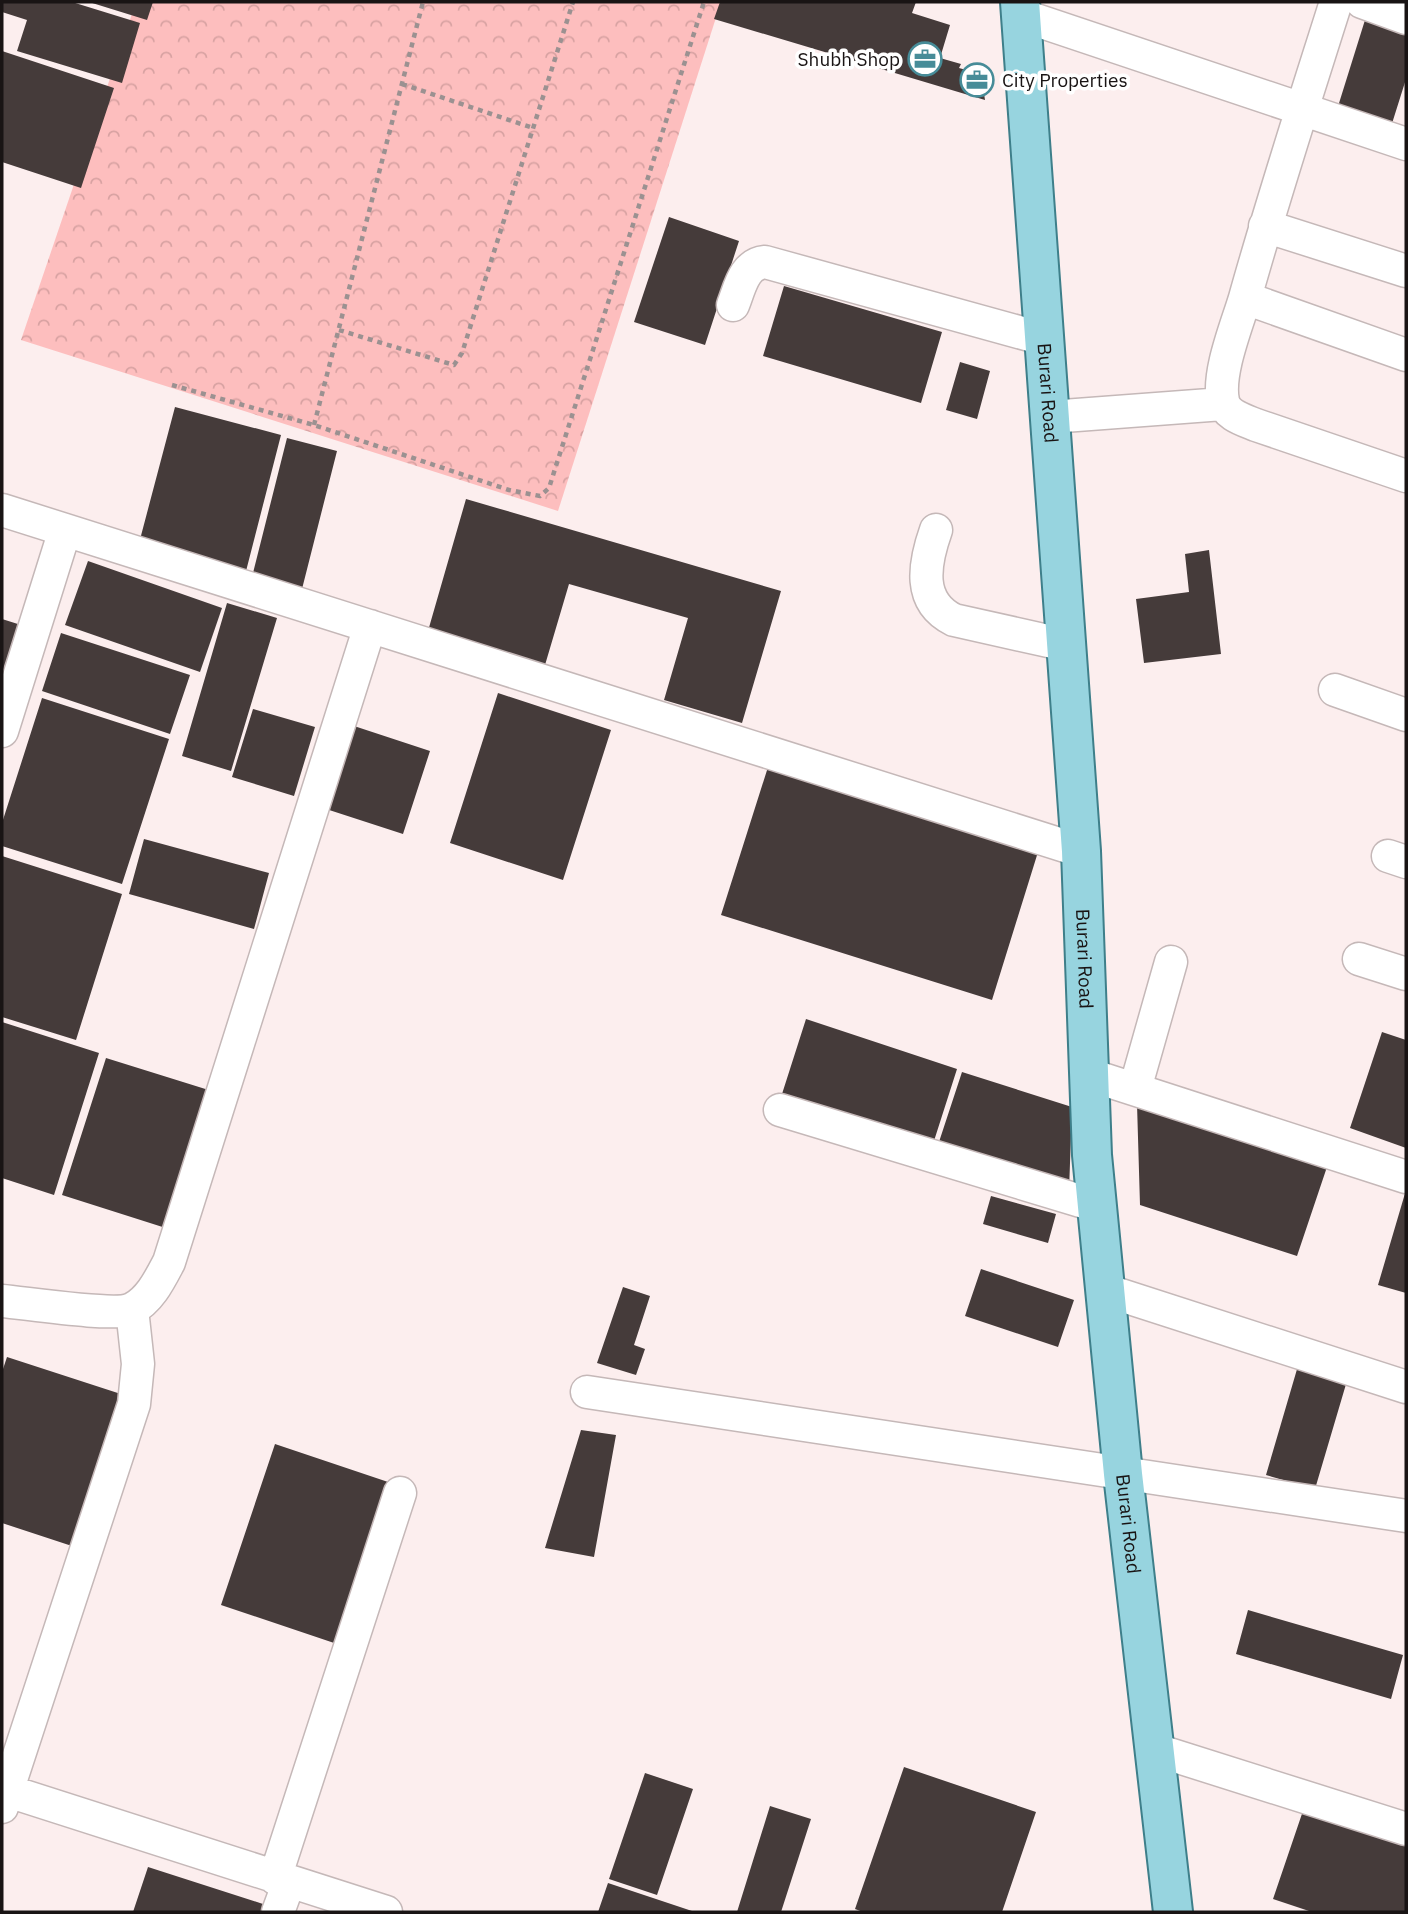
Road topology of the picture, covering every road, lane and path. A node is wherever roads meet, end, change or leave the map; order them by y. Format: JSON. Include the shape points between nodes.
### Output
{"nodes":[{"id":1,"x":424,"y":2,"type":"edge"},
{"id":2,"x":573,"y":2,"type":"edge"},
{"id":3,"x":704,"y":2,"type":"edge"},
{"id":4,"x":1336,"y":2,"type":"edge"},
{"id":5,"x":1362,"y":2,"type":"edge"},
{"id":6,"x":1020,"y":8,"type":"edge"},
{"id":7,"x":1406,"y":18,"type":"edge"},
{"id":8,"x":402,"y":85,"type":"junction"},
{"id":9,"x":1302,"y":110,"type":"junction"},
{"id":10,"x":533,"y":128,"type":"junction"},
{"id":11,"x":1406,"y":144,"type":"edge"},
{"id":12,"x":1265,"y":226,"type":"junction"},
{"id":13,"x":1406,"y":271,"type":"edge"},
{"id":14,"x":1245,"y":298,"type":"junction"},
{"id":15,"x":733,"y":304,"type":"dead end"},
{"id":16,"x":339,"y":330,"type":"junction"},
{"id":17,"x":1044,"y":339,"type":"junction"},
{"id":18,"x":1406,"y":355,"type":"edge"},
{"id":19,"x":172,"y":385,"type":"dead end"},
{"id":20,"x":1223,"y":404,"type":"junction"},
{"id":21,"x":1049,"y":417,"type":"junction"},
{"id":22,"x":314,"y":425,"type":"junction"},
{"id":23,"x":1406,"y":476,"type":"edge"},
{"id":24,"x":2,"y":510,"type":"edge"},
{"id":25,"x":65,"y":530,"type":"junction"},
{"id":26,"x":936,"y":530,"type":"dead end"},
{"id":27,"x":370,"y":626,"type":"junction"},
{"id":28,"x":1066,"y":645,"type":"junction"},
{"id":29,"x":1335,"y":691,"type":"dead end"},
{"id":30,"x":1406,"y":715,"type":"edge"},
{"id":31,"x":2,"y":731,"type":"edge"},
{"id":32,"x":1082,"y":851,"type":"junction"},
{"id":33,"x":1359,"y":959,"type":"dead end"},
{"id":34,"x":1171,"y":962,"type":"dead end"},
{"id":35,"x":1406,"y":974,"type":"edge"},
{"id":36,"x":1087,"y":1074,"type":"junction"},
{"id":37,"x":1135,"y":1089,"type":"junction"},
{"id":38,"x":780,"y":1110,"type":"dead end"},
{"id":39,"x":1406,"y":1177,"type":"edge"},
{"id":40,"x":1097,"y":1206,"type":"junction"},
{"id":41,"x":1105,"y":1290,"type":"junction"},
{"id":42,"x":2,"y":1301,"type":"edge"},
{"id":43,"x":132,"y":1309,"type":"junction"},
{"id":44,"x":1406,"y":1387,"type":"edge"},
{"id":45,"x":587,"y":1392,"type":"dead end"},
{"id":46,"x":1123,"y":1474,"type":"junction"},
{"id":47,"x":400,"y":1493,"type":"dead end"},
{"id":48,"x":1406,"y":1516,"type":"edge"},
{"id":49,"x":1153,"y":1749,"type":"junction"},
{"id":50,"x":3,"y":1795,"type":"edge"},
{"id":51,"x":1406,"y":1829,"type":"edge"},
{"id":52,"x":282,"y":1880,"type":"junction"},
{"id":53,"x":278,"y":1912,"type":"edge"},
{"id":54,"x":386,"y":1912,"type":"edge"},
{"id":55,"x":1173,"y":1912,"type":"edge"}],
"edges":[{"from":1,"to":8,"type":"path"},
{"from":2,"to":10,"type":"path"},
{"from":3,"to":22,"type":"path","via":[[548,488],[540,496],[509,490]]},
{"from":4,"to":9,"type":"street"},
{"from":5,"to":7,"type":"street"},
{"from":6,"to":9,"type":"street"},
{"from":6,"to":17,"type":"main road","name":"Burari Road"},
{"from":8,"to":10,"type":"path"},
{"from":8,"to":16,"type":"path"},
{"from":9,"to":11,"type":"street"},
{"from":9,"to":12,"type":"street"},
{"from":10,"to":16,"type":"path","via":[[462,353],[454,365]]},
{"from":12,"to":13,"type":"street"},
{"from":12,"to":14,"type":"street"},
{"from":14,"to":18,"type":"street"},
{"from":14,"to":20,"type":"street","via":[[1226,363]]},
{"from":15,"to":17,"type":"street","via":[[747,270],[765,262]]},
{"from":16,"to":22,"type":"path"},
{"from":17,"to":21,"type":"main road","name":"Burari Road"},
{"from":19,"to":22,"type":"path"},
{"from":20,"to":21,"type":"street"},
{"from":20,"to":23,"type":"street","via":[[1232,415],[1256,425]]},
{"from":21,"to":28,"type":"main road","name":"Burari Road"},
{"from":24,"to":25,"type":"street"},
{"from":25,"to":27,"type":"street"},
{"from":25,"to":31,"type":"street"},
{"from":26,"to":28,"type":"street","via":[[926,576],[935,607],[954,620]]},
{"from":27,"to":32,"type":"street"},
{"from":27,"to":43,"type":"street","via":[[169,1262],[155,1288]]},
{"from":28,"to":32,"type":"main road","name":"Burari Road"},
{"from":29,"to":30,"type":"street"},
{"from":32,"to":36,"type":"main road","name":"Burari Road"},
{"from":33,"to":35,"type":"street"},
{"from":34,"to":37,"type":"street"},
{"from":36,"to":37,"type":"street"},
{"from":36,"to":40,"type":"main road","name":"Burari Road"},
{"from":37,"to":39,"type":"street"},
{"from":38,"to":40,"type":"street"},
{"from":40,"to":41,"type":"main road","name":"Burari Road"},
{"from":41,"to":44,"type":"street"},
{"from":41,"to":46,"type":"main road","name":"Burari Road"},
{"from":42,"to":43,"type":"street","via":[[102,1311]]},
{"from":43,"to":50,"type":"street","via":[[138,1364],[134,1404]]},
{"from":45,"to":46,"type":"street"},
{"from":46,"to":48,"type":"street"},
{"from":46,"to":49,"type":"main road","name":"Burari Road"},
{"from":47,"to":52,"type":"street"},
{"from":49,"to":51,"type":"street"},
{"from":49,"to":55,"type":"main road","name":"Burari Road"},
{"from":50,"to":52,"type":"street"},
{"from":52,"to":53,"type":"street"},
{"from":52,"to":54,"type":"street"}]}
